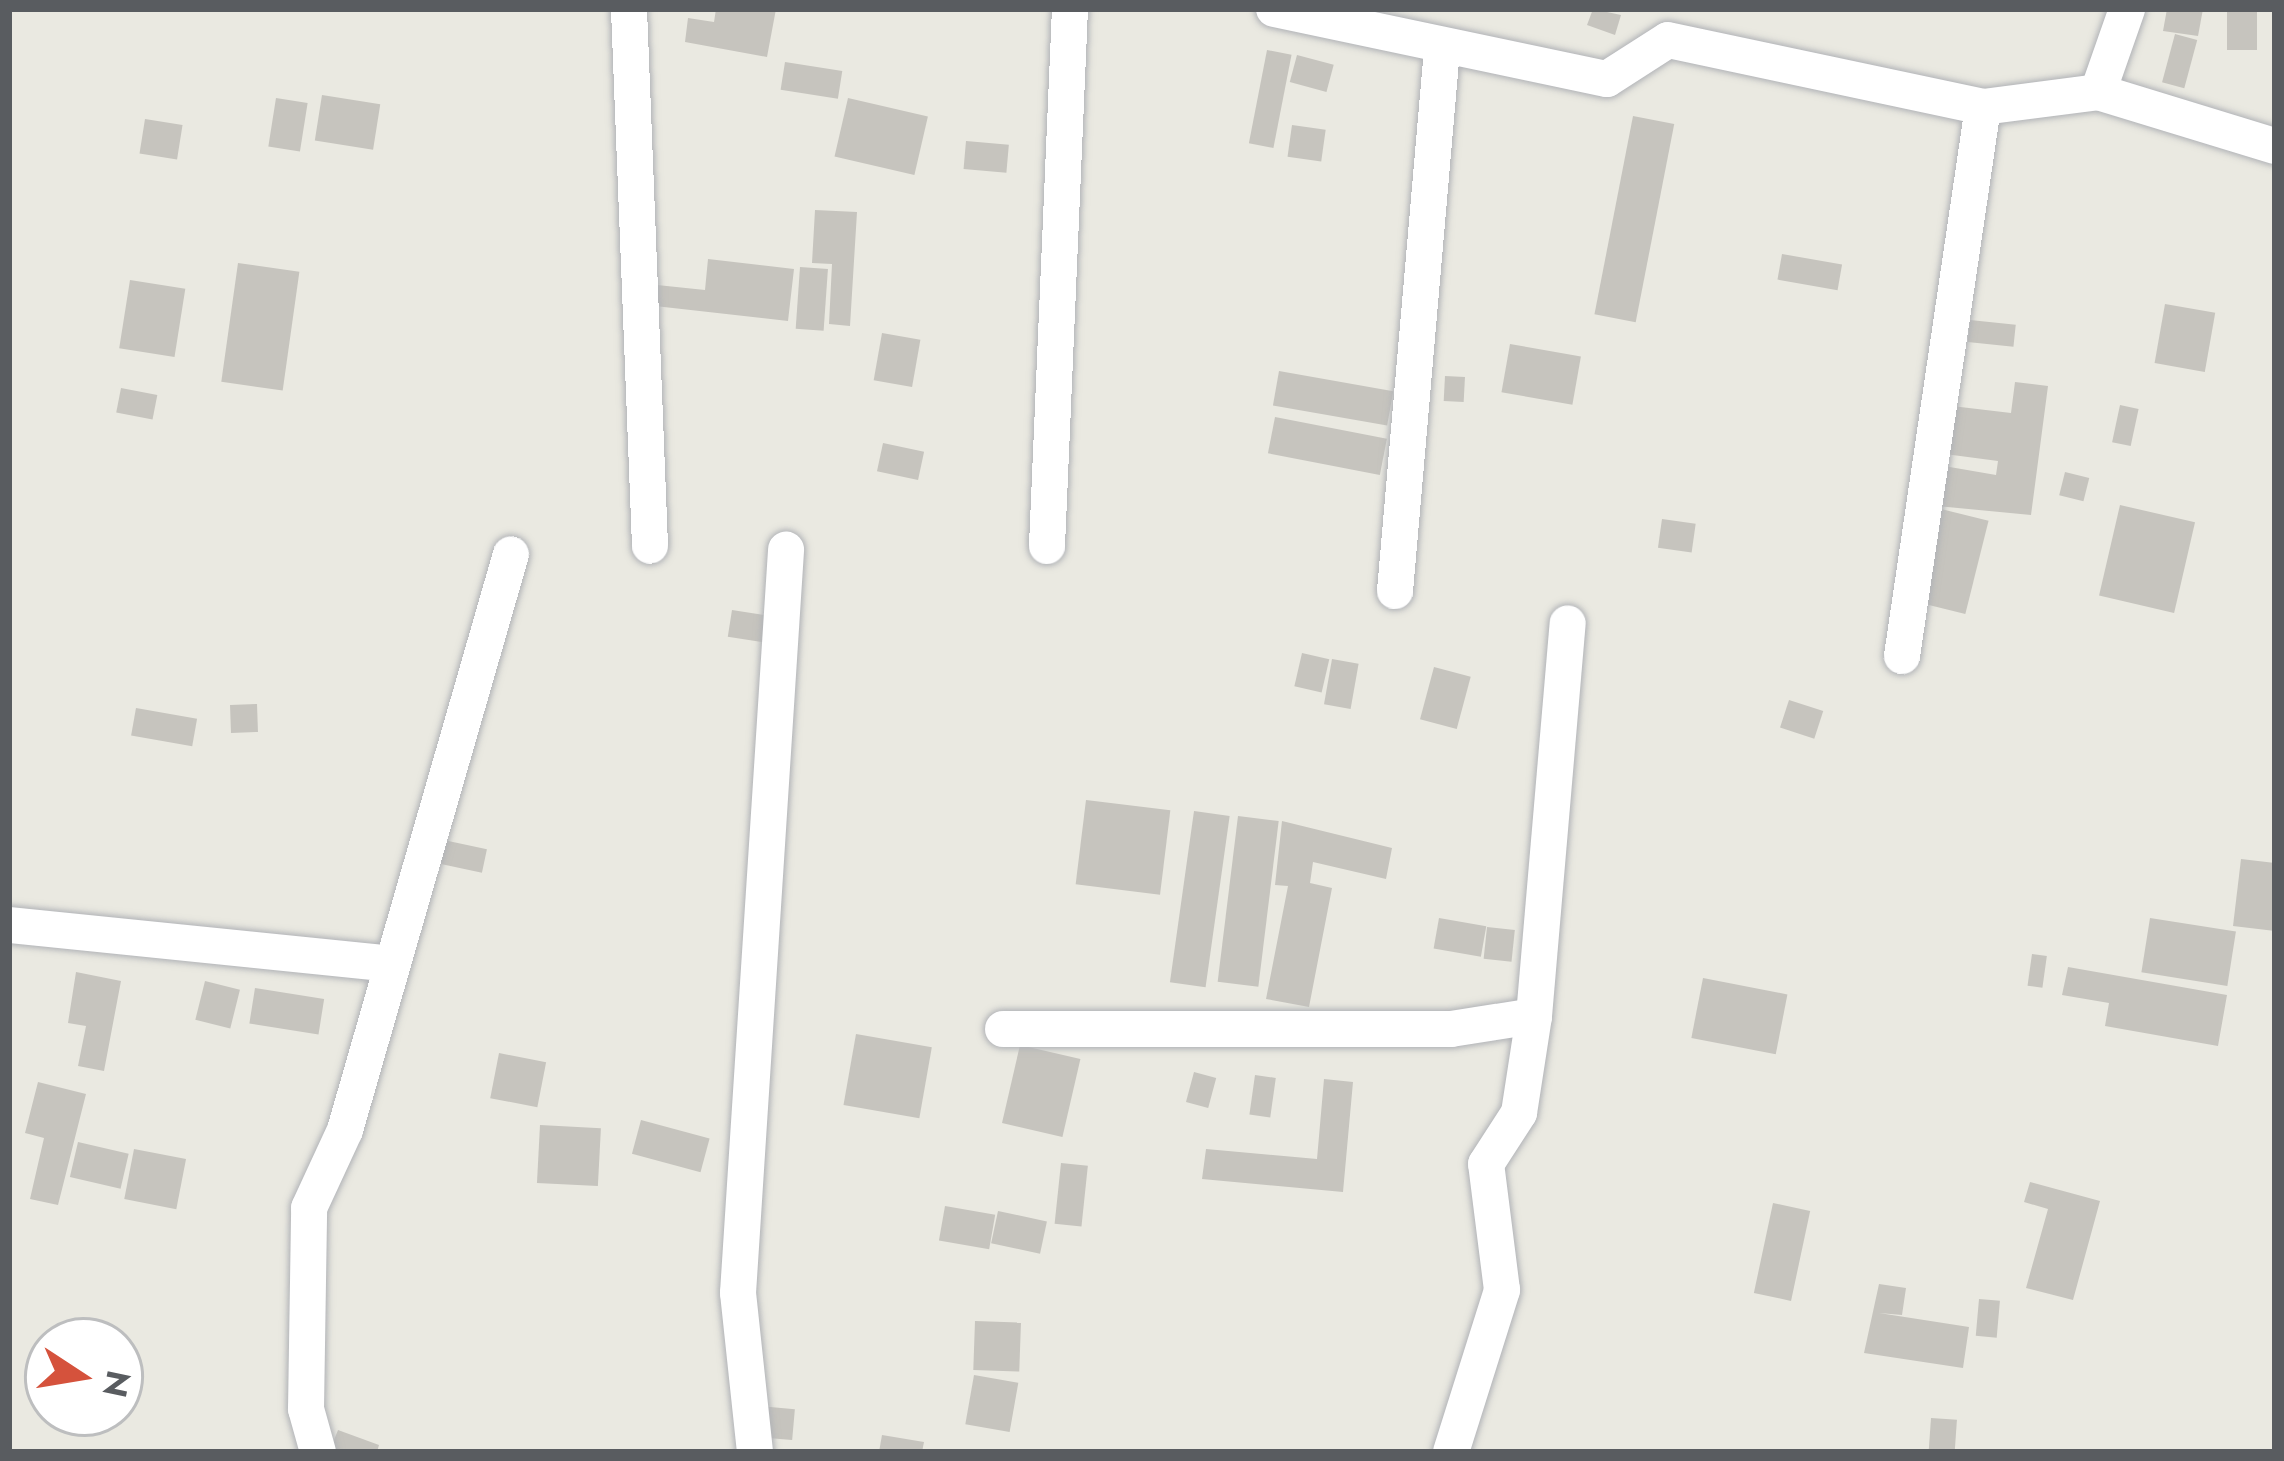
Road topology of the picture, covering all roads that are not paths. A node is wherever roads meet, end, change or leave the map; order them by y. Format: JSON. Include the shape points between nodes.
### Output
{"nodes":[{"id":1,"x":629,"y":9,"type":"edge"},
{"id":2,"x":1070,"y":9,"type":"edge"},
{"id":3,"x":1274,"y":9,"type":"edge"},
{"id":4,"x":2126,"y":9,"type":"edge"},
{"id":5,"x":1672,"y":24,"type":"edge"},
{"id":6,"x":1442,"y":49,"type":"junction"},
{"id":7,"x":2098,"y":92,"type":"junction"},
{"id":8,"x":1983,"y":107,"type":"junction"},
{"id":9,"x":2275,"y":146,"type":"edge"},
{"id":10,"x":650,"y":546,"type":"dead end"},
{"id":11,"x":1047,"y":546,"type":"dead end"},
{"id":12,"x":786,"y":550,"type":"dead end"},
{"id":13,"x":511,"y":554,"type":"dead end"},
{"id":14,"x":1395,"y":591,"type":"dead end"},
{"id":15,"x":1568,"y":623,"type":"dead end"},
{"id":16,"x":1902,"y":656,"type":"dead end"},
{"id":17,"x":9,"y":925,"type":"edge"},
{"id":18,"x":392,"y":964,"type":"junction"},
{"id":19,"x":1534,"y":1016,"type":"junction"},
{"id":20,"x":1003,"y":1029,"type":"dead end"},
{"id":21,"x":319,"y":1452,"type":"edge"},
{"id":22,"x":755,"y":1452,"type":"edge"},
{"id":23,"x":1450,"y":1452,"type":"edge"}],
"edges":[{"from":1,"to":10,"type":"street"},
{"from":2,"to":11,"type":"street"},
{"from":3,"to":6,"type":"street"},
{"from":4,"to":7,"type":"street"},
{"from":5,"to":6,"type":"street","via":[[1607,79]]},
{"from":5,"to":8,"type":"street"},
{"from":6,"to":14,"type":"street"},
{"from":7,"to":8,"type":"street"},
{"from":7,"to":9,"type":"street"},
{"from":8,"to":16,"type":"street"},
{"from":12,"to":22,"type":"street","via":[[738,1293]]},
{"from":13,"to":18,"type":"street"},
{"from":15,"to":19,"type":"street"},
{"from":17,"to":18,"type":"street"},
{"from":18,"to":21,"type":"street","via":[[309,1208],[307,1409]]},
{"from":19,"to":20,"type":"street","via":[[1451,1029]]},
{"from":19,"to":23,"type":"street","via":[[1519,1113],[1486,1164],[1502,1290]]}]}
